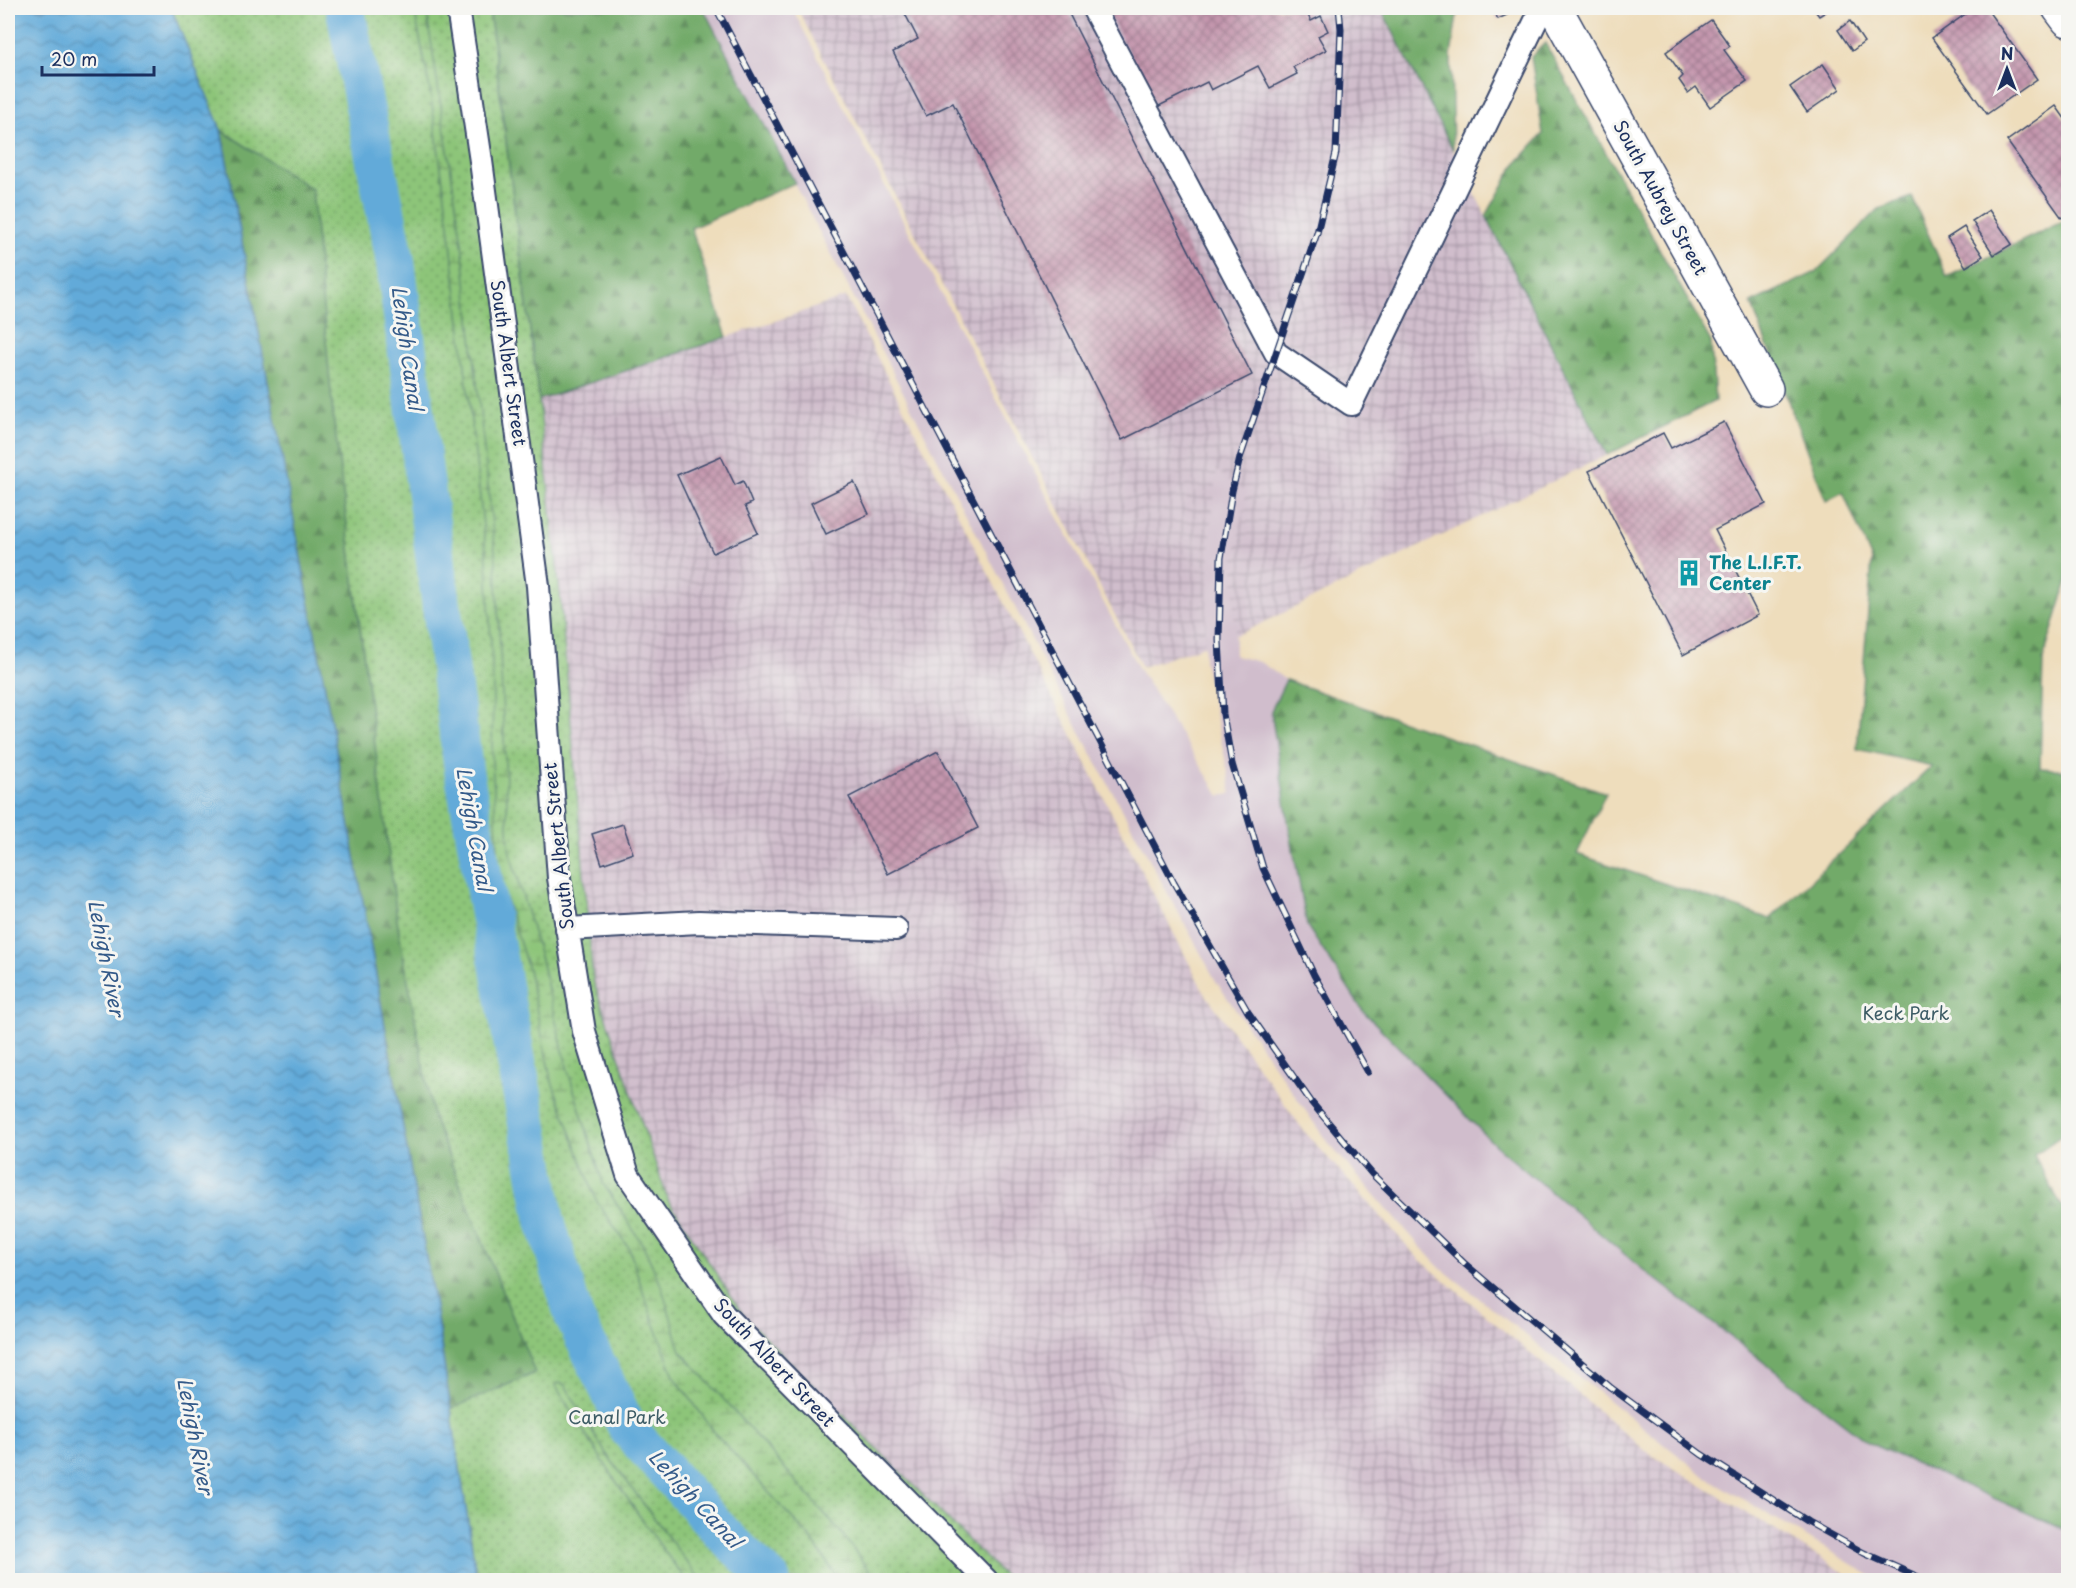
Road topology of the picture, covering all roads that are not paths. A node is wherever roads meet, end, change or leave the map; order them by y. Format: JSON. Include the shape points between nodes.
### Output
{"nodes":[{"id":1,"x":458,"y":8,"type":"edge"},
{"id":2,"x":1093,"y":8,"type":"edge"},
{"id":3,"x":1542,"y":8,"type":"edge"},
{"id":4,"x":1555,"y":8,"type":"edge"},
{"id":5,"x":2059,"y":8,"type":"edge"},
{"id":6,"x":2068,"y":20,"type":"edge"},
{"id":7,"x":1766,"y":389,"type":"dead end"},
{"id":8,"x":567,"y":929,"type":"junction"},
{"id":9,"x":896,"y":929,"type":"dead end"},
{"id":10,"x":986,"y":1581,"type":"edge"}],
"edges":[{"from":1,"to":8,"type":"lane","name":"South Albert Street","via":[[538,586],[559,878]]},
{"from":2,"to":3,"type":"lane","via":[[1276,353],[1351,404]]},
{"from":4,"to":7,"type":"street","name":"South Aubrey Street"},
{"from":5,"to":6,"type":"street"},
{"from":8,"to":9,"type":"lane","via":[[699,922]]},
{"from":8,"to":10,"type":"lane","name":"South Albert Street","via":[[584,1031],[628,1175],[724,1315]]}]}
